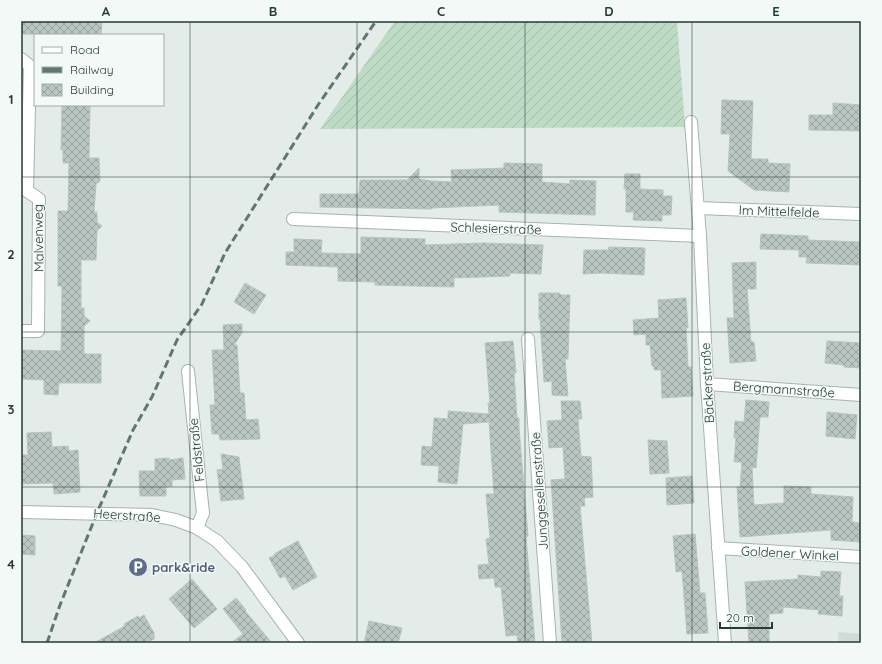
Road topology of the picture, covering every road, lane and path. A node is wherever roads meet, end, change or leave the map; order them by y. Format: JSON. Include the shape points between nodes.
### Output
{"nodes":[{"id":1,"x":21,"y":59,"type":"edge"},
{"id":2,"x":691,"y":122,"type":"dead end"},
{"id":3,"x":698,"y":208,"type":"junction"},
{"id":4,"x":861,"y":214,"type":"edge"},
{"id":5,"x":293,"y":219,"type":"dead end"},
{"id":6,"x":700,"y":236,"type":"junction"},
{"id":7,"x":21,"y":331,"type":"edge"},
{"id":8,"x":528,"y":339,"type":"dead end"},
{"id":9,"x":188,"y":372,"type":"dead end"},
{"id":10,"x":707,"y":384,"type":"junction"},
{"id":11,"x":861,"y":395,"type":"edge"},
{"id":12,"x":21,"y":512,"type":"edge"},
{"id":13,"x":197,"y":528,"type":"junction"},
{"id":14,"x":718,"y":548,"type":"junction"},
{"id":15,"x":861,"y":557,"type":"edge"},
{"id":16,"x":298,"y":643,"type":"edge"},
{"id":17,"x":550,"y":643,"type":"edge"},
{"id":18,"x":725,"y":643,"type":"edge"}],
"edges":[{"from":1,"to":7,"type":"street","name":"Malvenweg","via":[[30,66],[27,191],[39,199],[38,331]]},
{"from":2,"to":3,"type":"street","name":"Bäckerstraße"},
{"from":3,"to":4,"type":"street","name":"Im Mittelfelde"},
{"from":3,"to":6,"type":"street","name":"Bäckerstraße"},
{"from":5,"to":6,"type":"street","name":"Schlesierstraße"},
{"from":6,"to":10,"type":"street","name":"Bäckerstraße"},
{"from":8,"to":17,"type":"street","name":"Junggesellenstraße"},
{"from":9,"to":13,"type":"street","name":"Feldstraße","via":[[203,513]]},
{"from":10,"to":11,"type":"street","name":"Bergmannstraße"},
{"from":10,"to":14,"type":"street","name":"Bäckerstraße"},
{"from":12,"to":13,"type":"street","name":"Heerstraße","via":[[152,515]]},
{"from":13,"to":16,"type":"street","name":"Heerstraße","via":[[216,541],[242,567]]},
{"from":14,"to":15,"type":"street","name":"Goldener Winkel"},
{"from":14,"to":18,"type":"street","name":"Bäckerstraße"}]}
